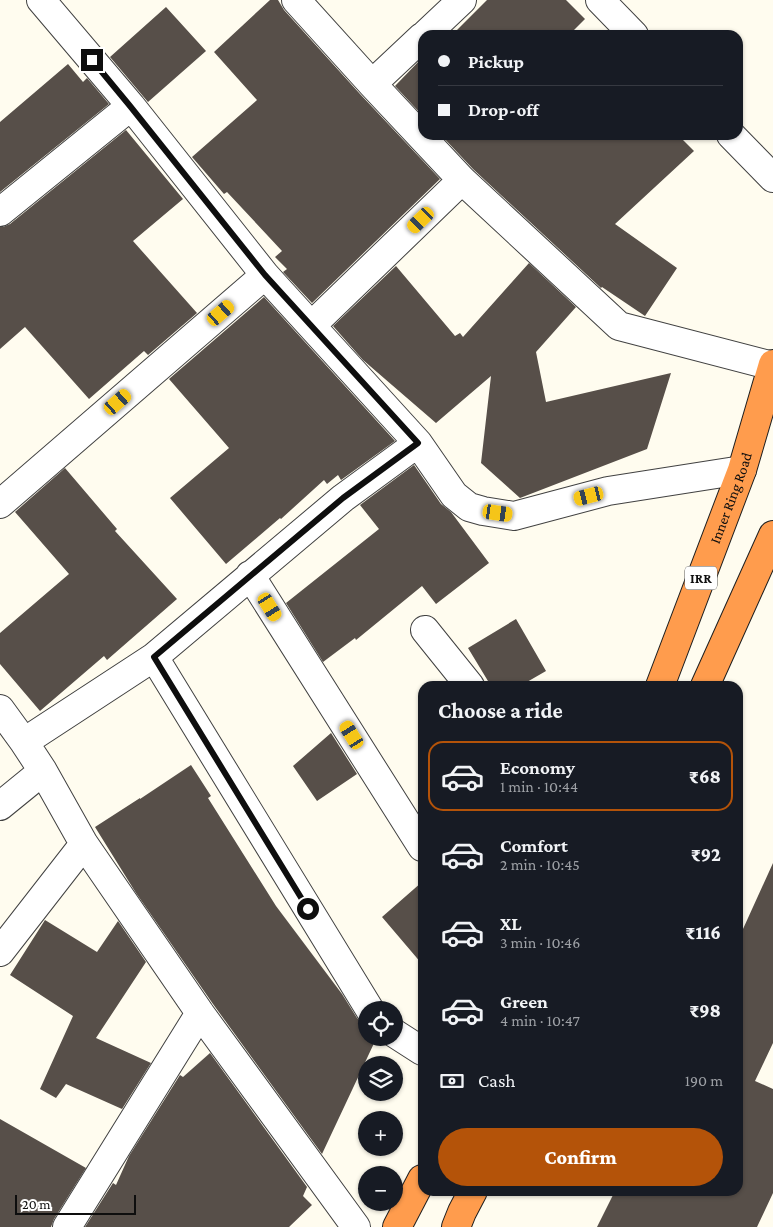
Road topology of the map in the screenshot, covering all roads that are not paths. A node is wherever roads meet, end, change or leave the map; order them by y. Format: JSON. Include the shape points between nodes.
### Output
{"nodes":[{"id":1,"x":41,"y":0,"type":"edge"},
{"id":2,"x":296,"y":0,"type":"edge"},
{"id":3,"x":462,"y":0,"type":"edge"},
{"id":4,"x":600,"y":0,"type":"edge"},
{"id":5,"x":430,"y":30,"type":"edge"},
{"id":6,"x":629,"y":30,"type":"edge"},
{"id":7,"x":418,"y":42,"type":"edge"},
{"id":8,"x":372,"y":84,"type":"junction"},
{"id":9,"x":130,"y":106,"type":"junction"},
{"id":10,"x":418,"y":133,"type":"edge"},
{"id":11,"x":424,"y":140,"type":"edge"},
{"id":12,"x":736,"y":140,"type":"edge"},
{"id":13,"x":773,"y":178,"type":"edge"},
{"id":14,"x":462,"y":180,"type":"junction"},
{"id":15,"x":0,"y":212,"type":"edge"},
{"id":16,"x":265,"y":275,"type":"junction"},
{"id":17,"x":312,"y":325,"type":"junction"},
{"id":18,"x":773,"y":365,"type":"edge"},
{"id":19,"x":418,"y":443,"type":"junction"},
{"id":20,"x":742,"y":470,"type":"junction"},
{"id":21,"x":0,"y":504,"type":"edge"},
{"id":22,"x":773,"y":535,"type":"edge"},
{"id":23,"x":250,"y":575,"type":"junction"},
{"id":24,"x":425,"y":630,"type":"dead end"},
{"id":25,"x":154,"y":657,"type":"junction"},
{"id":26,"x":466,"y":681,"type":"edge"},
{"id":27,"x":662,"y":681,"type":"edge"},
{"id":28,"x":707,"y":681,"type":"edge"},
{"id":29,"x":0,"y":709,"type":"edge"},
{"id":30,"x":24,"y":742,"type":"junction"},
{"id":31,"x":43,"y":771,"type":"junction"},
{"id":32,"x":0,"y":806,"type":"edge"},
{"id":33,"x":418,"y":841,"type":"edge"},
{"id":34,"x":84,"y":844,"type":"junction"},
{"id":35,"x":0,"y":952,"type":"edge"},
{"id":36,"x":364,"y":1001,"type":"edge"},
{"id":37,"x":200,"y":1013,"type":"junction"},
{"id":38,"x":403,"y":1039,"type":"edge"},
{"id":39,"x":418,"y":1049,"type":"edge"},
{"id":40,"x":418,"y":1187,"type":"edge"},
{"id":41,"x":470,"y":1196,"type":"edge"},
{"id":42,"x":67,"y":1227,"type":"edge"},
{"id":43,"x":356,"y":1227,"type":"edge"},
{"id":44,"x":397,"y":1227,"type":"edge"},
{"id":45,"x":456,"y":1227,"type":"edge"}],
"edges":[{"from":1,"to":9,"type":"street"},
{"from":2,"to":8,"type":"street"},
{"from":3,"to":5,"type":"street"},
{"from":4,"to":6,"type":"street"},
{"from":7,"to":8,"type":"street"},
{"from":8,"to":10,"type":"street"},
{"from":9,"to":15,"type":"street"},
{"from":9,"to":16,"type":"street"},
{"from":11,"to":14,"type":"street"},
{"from":12,"to":13,"type":"street"},
{"from":14,"to":17,"type":"street"},
{"from":14,"to":18,"type":"street","via":[[619,326]]},
{"from":16,"to":17,"type":"street"},
{"from":16,"to":21,"type":"street"},
{"from":17,"to":19,"type":"street"},
{"from":18,"to":20,"type":"highway","name":"Inner Ring Road","number":"IRR"},
{"from":19,"to":20,"type":"street","via":[[454,496],[469,508],[514,516],[608,491]]},
{"from":19,"to":23,"type":"street","via":[[343,498]]},
{"from":20,"to":27,"type":"highway","name":"Inner Ring Road","number":"IRR"},
{"from":22,"to":28,"type":"highway"},
{"from":23,"to":25,"type":"street"},
{"from":23,"to":33,"type":"street"},
{"from":24,"to":26,"type":"street"},
{"from":25,"to":30,"type":"street"},
{"from":25,"to":36,"type":"street"},
{"from":29,"to":30,"type":"street"},
{"from":30,"to":31,"type":"street"},
{"from":31,"to":32,"type":"street"},
{"from":31,"to":34,"type":"street"},
{"from":34,"to":35,"type":"street"},
{"from":34,"to":37,"type":"street"},
{"from":37,"to":42,"type":"street"},
{"from":37,"to":43,"type":"street"},
{"from":38,"to":39,"type":"street"},
{"from":40,"to":44,"type":"highway"},
{"from":41,"to":45,"type":"highway"}]}
